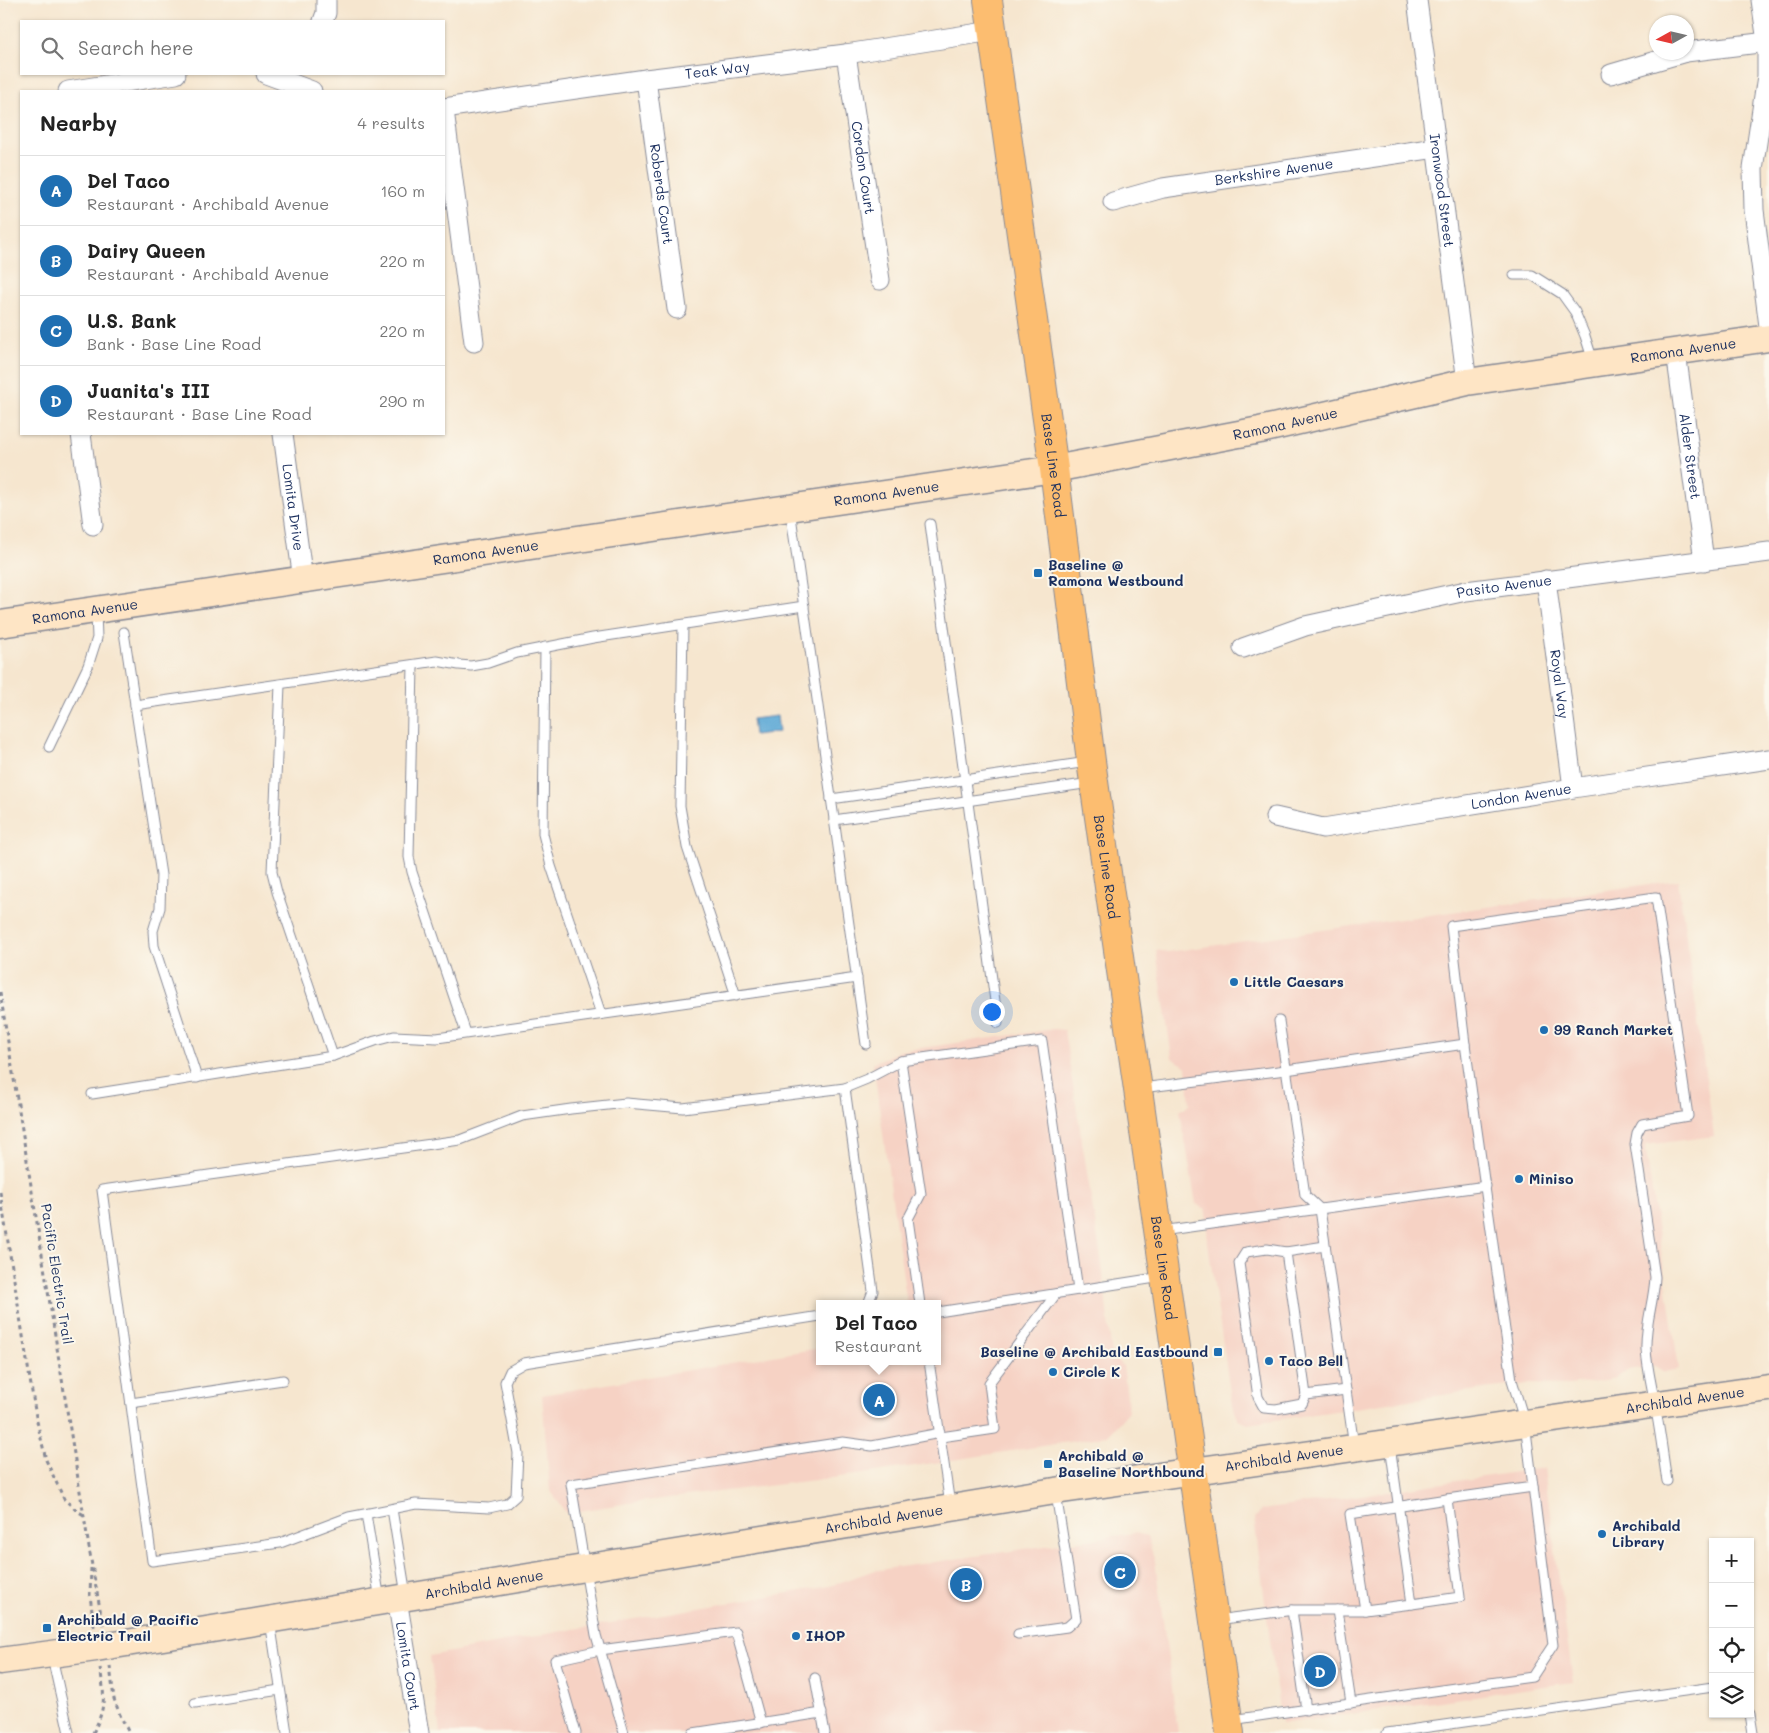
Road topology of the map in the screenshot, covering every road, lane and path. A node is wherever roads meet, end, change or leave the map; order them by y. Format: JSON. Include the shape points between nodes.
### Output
{"nodes":[{"id":1,"x":326,"y":0,"type":"edge"},
{"id":2,"x":988,"y":0,"type":"edge"},
{"id":3,"x":1417,"y":0,"type":"edge"},
{"id":4,"x":1761,"y":0,"type":"edge"},
{"id":5,"x":323,"y":20,"type":"edge"},
{"id":6,"x":992,"y":31,"type":"junction"},
{"id":7,"x":1767,"y":42,"type":"junction"},
{"id":8,"x":1694,"y":51,"type":"edge"},
{"id":9,"x":846,"y":54,"type":"junction"},
{"id":10,"x":1659,"y":60,"type":"edge"},
{"id":11,"x":1611,"y":74,"type":"dead end"},
{"id":12,"x":170,"y":75,"type":"edge"},
{"id":13,"x":269,"y":75,"type":"edge"},
{"id":14,"x":646,"y":79,"type":"junction"},
{"id":15,"x":305,"y":86,"type":"edge"},
{"id":16,"x":74,"y":90,"type":"edge"},
{"id":17,"x":445,"y":109,"type":"edge"},
{"id":18,"x":445,"y":117,"type":"edge"},
{"id":19,"x":1436,"y":148,"type":"junction"},
{"id":20,"x":1113,"y":202,"type":"dead end"},
{"id":21,"x":1514,"y":275,"type":"dead end"},
{"id":22,"x":880,"y":280,"type":"dead end"},
{"id":23,"x":677,"y":309,"type":"dead end"},
{"id":24,"x":1769,"y":326,"type":"edge"},
{"id":25,"x":1769,"y":338,"type":"edge"},
{"id":26,"x":474,"y":342,"type":"dead end"},
{"id":27,"x":1676,"y":352,"type":"junction"},
{"id":28,"x":1594,"y":364,"type":"junction"},
{"id":29,"x":1467,"y":382,"type":"junction"},
{"id":30,"x":80,"y":435,"type":"edge"},
{"id":31,"x":283,"y":435,"type":"edge"},
{"id":32,"x":1054,"y":468,"type":"junction"},
{"id":33,"x":790,"y":507,"type":"junction"},
{"id":34,"x":930,"y":524,"type":"dead end"},
{"id":35,"x":92,"y":525,"type":"dead end"},
{"id":36,"x":1769,"y":552,"type":"edge"},
{"id":37,"x":1704,"y":561,"type":"junction"},
{"id":38,"x":303,"y":580,"type":"junction"},
{"id":39,"x":1546,"y":580,"type":"junction"},
{"id":40,"x":804,"y":606,"type":"junction"},
{"id":41,"x":96,"y":610,"type":"junction"},
{"id":42,"x":0,"y":624,"type":"edge"},
{"id":43,"x":683,"y":625,"type":"junction"},
{"id":44,"x":124,"y":632,"type":"dead end"},
{"id":45,"x":545,"y":647,"type":"junction"},
{"id":46,"x":1244,"y":648,"type":"dead end"},
{"id":47,"x":413,"y":665,"type":"junction"},
{"id":48,"x":280,"y":684,"type":"junction"},
{"id":49,"x":136,"y":706,"type":"junction"},
{"id":50,"x":48,"y":748,"type":"dead end"},
{"id":51,"x":1769,"y":759,"type":"edge"},
{"id":52,"x":1093,"y":772,"type":"junction"},
{"id":53,"x":964,"y":779,"type":"junction"},
{"id":54,"x":1573,"y":788,"type":"junction"},
{"id":55,"x":831,"y":799,"type":"junction"},
{"id":56,"x":968,"y":801,"type":"junction"},
{"id":57,"x":1275,"y":817,"type":"dead end"},
{"id":58,"x":834,"y":820,"type":"junction"},
{"id":59,"x":857,"y":978,"type":"junction"},
{"id":60,"x":0,"y":992,"type":"edge"},
{"id":61,"x":736,"y":996,"type":"junction"},
{"id":62,"x":601,"y":1014,"type":"junction"},
{"id":63,"x":1279,"y":1021,"type":"dead end"},
{"id":64,"x":998,"y":1023,"type":"dead end"},
{"id":65,"x":466,"y":1034,"type":"junction"},
{"id":66,"x":866,"y":1044,"type":"dead end"},
{"id":67,"x":1465,"y":1044,"type":"junction"},
{"id":68,"x":333,"y":1056,"type":"junction"},
{"id":69,"x":901,"y":1061,"type":"junction"},
{"id":70,"x":1286,"y":1070,"type":"junction"},
{"id":71,"x":197,"y":1078,"type":"junction"},
{"id":72,"x":845,"y":1088,"type":"junction"},
{"id":73,"x":1138,"y":1088,"type":"junction"},
{"id":74,"x":92,"y":1094,"type":"dead end"},
{"id":75,"x":1486,"y":1186,"type":"junction"},
{"id":76,"x":0,"y":1192,"type":"edge"},
{"id":77,"x":1320,"y":1209,"type":"junction"},
{"id":78,"x":1158,"y":1231,"type":"junction"},
{"id":79,"x":1325,"y":1246,"type":"junction"},
{"id":80,"x":1286,"y":1252,"type":"junction"},
{"id":81,"x":1165,"y":1277,"type":"junction"},
{"id":82,"x":1078,"y":1290,"type":"junction"},
{"id":83,"x":1056,"y":1294,"type":"junction"},
{"id":84,"x":870,"y":1300,"type":"edge"},
{"id":85,"x":919,"y":1300,"type":"edge"},
{"id":86,"x":941,"y":1312,"type":"edge"},
{"id":87,"x":816,"y":1317,"type":"edge"},
{"id":88,"x":930,"y":1365,"type":"edge"},
{"id":89,"x":282,"y":1380,"type":"dead end"},
{"id":90,"x":1769,"y":1388,"type":"edge"},
{"id":91,"x":1346,"y":1390,"type":"junction"},
{"id":92,"x":1306,"y":1395,"type":"junction"},
{"id":93,"x":131,"y":1403,"type":"junction"},
{"id":94,"x":1655,"y":1404,"type":"junction"},
{"id":95,"x":1525,"y":1423,"type":"junction"},
{"id":96,"x":941,"y":1435,"type":"junction"},
{"id":97,"x":1389,"y":1442,"type":"junction"},
{"id":98,"x":1354,"y":1447,"type":"junction"},
{"id":99,"x":1192,"y":1470,"type":"junction"},
{"id":100,"x":1667,"y":1481,"type":"dead end"},
{"id":101,"x":1533,"y":1487,"type":"junction"},
{"id":102,"x":1055,"y":1491,"type":"junction"},
{"id":103,"x":1447,"y":1500,"type":"junction"},
{"id":104,"x":1398,"y":1507,"type":"junction"},
{"id":105,"x":951,"y":1508,"type":"junction"},
{"id":106,"x":392,"y":1509,"type":"junction"},
{"id":107,"x":366,"y":1514,"type":"junction"},
{"id":108,"x":84,"y":1515,"type":"junction"},
{"id":109,"x":91,"y":1560,"type":"dead end"},
{"id":110,"x":584,"y":1568,"type":"junction"},
{"id":111,"x":394,"y":1600,"type":"junction"},
{"id":112,"x":1412,"y":1604,"type":"junction"},
{"id":113,"x":1292,"y":1610,"type":"junction"},
{"id":114,"x":1337,"y":1610,"type":"junction"},
{"id":115,"x":1365,"y":1610,"type":"junction"},
{"id":116,"x":270,"y":1619,"type":"junction"},
{"id":117,"x":1213,"y":1620,"type":"junction"},
{"id":118,"x":1018,"y":1634,"type":"dead end"},
{"id":119,"x":600,"y":1650,"type":"junction"},
{"id":120,"x":52,"y":1654,"type":"junction"},
{"id":121,"x":0,"y":1661,"type":"edge"},
{"id":122,"x":816,"y":1678,"type":"dead end"},
{"id":123,"x":1709,"y":1688,"type":"edge"},
{"id":124,"x":280,"y":1690,"type":"junction"},
{"id":125,"x":196,"y":1703,"type":"dead end"},
{"id":126,"x":1351,"y":1703,"type":"junction"},
{"id":127,"x":1306,"y":1710,"type":"junction"},
{"id":128,"x":822,"y":1714,"type":"junction"},
{"id":129,"x":1751,"y":1718,"type":"edge"},
{"id":130,"x":762,"y":1723,"type":"junction"},
{"id":131,"x":1229,"y":1727,"type":"edge"},
{"id":132,"x":69,"y":1733,"type":"edge"},
{"id":133,"x":287,"y":1733,"type":"edge"},
{"id":134,"x":419,"y":1733,"type":"edge"},
{"id":135,"x":576,"y":1733,"type":"edge"},
{"id":136,"x":624,"y":1733,"type":"edge"},
{"id":137,"x":693,"y":1733,"type":"edge"},
{"id":138,"x":825,"y":1733,"type":"edge"},
{"id":139,"x":1387,"y":1733,"type":"edge"},
{"id":140,"x":1753,"y":1733,"type":"edge"}],
"edges":[{"from":1,"to":5,"type":"street"},
{"from":2,"to":6,"type":"main road","name":"Base Line Road"},
{"from":3,"to":19,"type":"street","name":"Ironwood Street"},
{"from":4,"to":7,"type":"street"},
{"from":6,"to":9,"type":"street","name":"Teak Way"},
{"from":6,"to":32,"type":"main road","name":"Base Line Road"},
{"from":7,"to":8,"type":"street"},
{"from":7,"to":24,"type":"street","via":[[1767,76],[1754,169],[1754,210]]},
{"from":9,"to":14,"type":"street","name":"Teak Way"},
{"from":9,"to":22,"type":"street","name":"Cordon Court"},
{"from":10,"to":11,"type":"street"},
{"from":12,"to":16,"type":"street"},
{"from":13,"to":15,"type":"street"},
{"from":14,"to":17,"type":"street","name":"Teak Way"},
{"from":14,"to":23,"type":"street","name":"Roberds Court"},
{"from":18,"to":26,"type":"street"},
{"from":19,"to":20,"type":"street","name":"Berkshire Avenue","via":[[1163,188]]},
{"from":19,"to":29,"type":"street","name":"Ironwood Street"},
{"from":21,"to":28,"type":"lane","via":[[1532,275],[1562,294],[1575,312]]},
{"from":25,"to":27,"type":"street","name":"Ramona Avenue"},
{"from":27,"to":28,"type":"street","name":"Ramona Avenue"},
{"from":27,"to":37,"type":"street","name":"Alder Street"},
{"from":28,"to":29,"type":"street","name":"Ramona Avenue"},
{"from":29,"to":32,"type":"street","name":"Ramona Avenue","via":[[1260,430]]},
{"from":30,"to":35,"type":"street"},
{"from":31,"to":38,"type":"street","name":"Lomita Drive"},
{"from":32,"to":33,"type":"street","name":"Ramona Avenue"},
{"from":32,"to":52,"type":"main road","name":"Base Line Road"},
{"from":33,"to":38,"type":"street","name":"Ramona Avenue"},
{"from":33,"to":40,"type":"lane"},
{"from":34,"to":53,"type":"lane"},
{"from":36,"to":37,"type":"street","name":"Pasito Avenue"},
{"from":37,"to":39,"type":"street","name":"Pasito Avenue"},
{"from":38,"to":41,"type":"street","name":"Ramona Avenue"},
{"from":39,"to":46,"type":"street","name":"Pasito Avenue","via":[[1466,591],[1306,626]]},
{"from":39,"to":54,"type":"street","name":"Royal Way"},
{"from":40,"to":43,"type":"lane"},
{"from":40,"to":55,"type":"lane"},
{"from":41,"to":42,"type":"street","name":"Ramona Avenue"},
{"from":41,"to":50,"type":"lane","via":[[97,638],[88,666]]},
{"from":43,"to":45,"type":"lane"},
{"from":43,"to":61,"type":"lane","via":[[680,797],[683,829]]},
{"from":44,"to":49,"type":"lane"},
{"from":45,"to":47,"type":"lane","via":[[471,666],[437,661]]},
{"from":45,"to":62,"type":"lane","via":[[543,834]]},
{"from":47,"to":48,"type":"lane"},
{"from":47,"to":65,"type":"lane","via":[[409,858]]},
{"from":48,"to":49,"type":"lane"},
{"from":48,"to":68,"type":"lane","via":[[272,872]]},
{"from":49,"to":71,"type":"lane","via":[[161,874],[160,908],[152,931],[154,946]]},
{"from":51,"to":54,"type":"street","name":"London Avenue"},
{"from":52,"to":53,"type":"lane"},
{"from":52,"to":56,"type":"lane"},
{"from":52,"to":73,"type":"main road","name":"Base Line Road"},
{"from":53,"to":55,"type":"lane"},
{"from":53,"to":56,"type":"lane"},
{"from":54,"to":57,"type":"street","name":"London Avenue","via":[[1323,828]]},
{"from":55,"to":58,"type":"lane"},
{"from":56,"to":58,"type":"lane"},
{"from":56,"to":64,"type":"lane"},
{"from":58,"to":59,"type":"lane"},
{"from":59,"to":61,"type":"lane"},
{"from":59,"to":66,"type":"lane"},
{"from":60,"to":108,"type":"path","name":"Pacific Electric Trail"},
{"from":61,"to":62,"type":"lane"},
{"from":62,"to":65,"type":"lane"},
{"from":63,"to":70,"type":"lane"},
{"from":65,"to":68,"type":"lane","via":[[437,1038],[394,1036]]},
{"from":67,"to":70,"type":"lane"},
{"from":67,"to":75,"type":"lane"},
{"from":67,"to":94,"type":"lane","via":[[1450,926],[1656,897],[1688,1116],[1642,1124],[1636,1144],[1655,1277],[1646,1347]]},
{"from":68,"to":71,"type":"lane"},
{"from":69,"to":72,"type":"lane"},
{"from":69,"to":82,"type":"lane","via":[[1042,1040]]},
{"from":69,"to":85,"type":"lane","via":[[921,1194],[908,1219]]},
{"from":70,"to":73,"type":"lane"},
{"from":70,"to":77,"type":"lane","via":[[1305,1195]]},
{"from":71,"to":74,"type":"lane"},
{"from":72,"to":84,"type":"lane","via":[[873,1291]]},
{"from":72,"to":93,"type":"lane","via":[[683,1108],[626,1103],[571,1109],[522,1116],[460,1140],[102,1190]]},
{"from":73,"to":78,"type":"main road","name":"Base Line Road"},
{"from":75,"to":77,"type":"lane"},
{"from":75,"to":95,"type":"lane","via":[[1512,1380]]},
{"from":76,"to":108,"type":"path","via":[[36,1417],[46,1460],[64,1498]]},
{"from":77,"to":78,"type":"lane"},
{"from":77,"to":79,"type":"lane"},
{"from":78,"to":81,"type":"main road","name":"Base Line Road"},
{"from":79,"to":80,"type":"lane"},
{"from":79,"to":91,"type":"lane"},
{"from":80,"to":92,"type":"lane"},
{"from":80,"to":92,"type":"lane","via":[[1267,1249],[1246,1252],[1239,1263],[1258,1397],[1264,1408],[1276,1409],[1302,1404]]},
{"from":81,"to":82,"type":"lane"},
{"from":81,"to":99,"type":"main road","name":"Base Line Road"},
{"from":82,"to":83,"type":"lane"},
{"from":83,"to":86,"type":"lane"},
{"from":83,"to":96,"type":"lane","via":[[989,1383],[995,1429]]},
{"from":87,"to":106,"type":"lane","via":[[524,1363],[510,1371],[505,1382],[518,1453],[516,1496],[507,1504],[489,1508],[416,1504]]},
{"from":88,"to":96,"type":"lane"},
{"from":89,"to":93,"type":"lane"},
{"from":90,"to":94,"type":"street","name":"Archibald Avenue"},
{"from":91,"to":92,"type":"lane"},
{"from":91,"to":98,"type":"lane"},
{"from":93,"to":107,"type":"lane","via":[[152,1560],[280,1543],[349,1517]]},
{"from":94,"to":95,"type":"street","name":"Archibald Avenue"},
{"from":94,"to":100,"type":"lane"},
{"from":95,"to":97,"type":"street","name":"Archibald Avenue"},
{"from":95,"to":101,"type":"lane"},
{"from":96,"to":105,"type":"lane"},
{"from":96,"to":110,"type":"lane","via":[[872,1446],[843,1442],[571,1484]]},
{"from":97,"to":98,"type":"street","name":"Archibald Avenue"},
{"from":97,"to":104,"type":"lane"},
{"from":98,"to":99,"type":"street","name":"Archibald Avenue"},
{"from":99,"to":102,"type":"street","name":"Archibald Avenue"},
{"from":99,"to":117,"type":"main road","name":"Base Line Road"},
{"from":101,"to":103,"type":"lane"},
{"from":101,"to":126,"type":"lane","via":[[1552,1645],[1532,1676]]},
{"from":102,"to":105,"type":"street","name":"Archibald Avenue"},
{"from":102,"to":118,"type":"lane","via":[[1076,1619],[1067,1627]]},
{"from":103,"to":104,"type":"lane"},
{"from":103,"to":112,"type":"lane","via":[[1460,1597]]},
{"from":104,"to":112,"type":"lane"},
{"from":104,"to":115,"type":"lane","via":[[1350,1514]]},
{"from":105,"to":110,"type":"street","name":"Archibald Avenue"},
{"from":106,"to":107,"type":"lane"},
{"from":106,"to":111,"type":"lane"},
{"from":107,"to":111,"type":"lane"},
{"from":108,"to":109,"type":"path","name":"Pacific Electric Trail"},
{"from":110,"to":111,"type":"street","name":"Archibald Avenue"},
{"from":110,"to":119,"type":"lane"},
{"from":111,"to":116,"type":"street","name":"Archibald Avenue"},
{"from":111,"to":134,"type":"street","name":"Lomita Court"},
{"from":112,"to":115,"type":"lane"},
{"from":113,"to":114,"type":"lane"},
{"from":113,"to":117,"type":"lane"},
{"from":113,"to":127,"type":"lane"},
{"from":114,"to":115,"type":"lane"},
{"from":114,"to":126,"type":"lane"},
{"from":116,"to":120,"type":"street","name":"Archibald Avenue"},
{"from":116,"to":124,"type":"lane"},
{"from":117,"to":131,"type":"main road","name":"Base Line Road"},
{"from":119,"to":130,"type":"lane","via":[[736,1632]]},
{"from":119,"to":135,"type":"lane","via":[[555,1660]]},
{"from":119,"to":136,"type":"lane"},
{"from":120,"to":121,"type":"street","name":"Archibald Avenue"},
{"from":120,"to":132,"type":"lane"},
{"from":122,"to":128,"type":"lane"},
{"from":123,"to":139,"type":"lane"},
{"from":124,"to":125,"type":"lane"},
{"from":124,"to":133,"type":"lane"},
{"from":126,"to":127,"type":"lane"},
{"from":127,"to":131,"type":"lane"},
{"from":128,"to":130,"type":"lane"},
{"from":128,"to":138,"type":"lane"},
{"from":129,"to":140,"type":"lane"},
{"from":130,"to":137,"type":"lane"}]}
